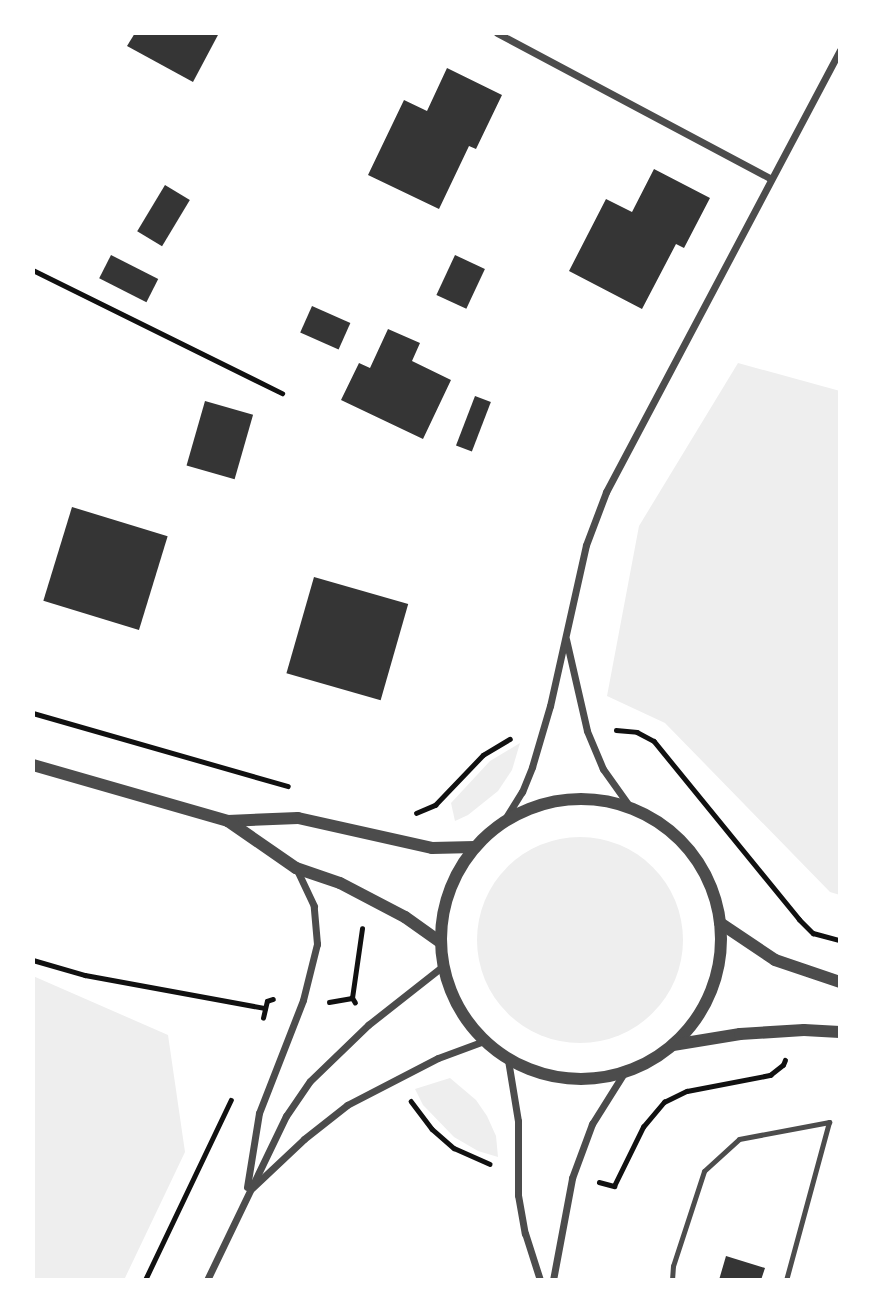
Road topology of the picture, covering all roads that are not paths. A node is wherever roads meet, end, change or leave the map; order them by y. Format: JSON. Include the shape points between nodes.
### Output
{"nodes":[{"id":1,"x":497,"y":33,"type":"edge"},
{"id":2,"x":840,"y":50,"type":"edge"},
{"id":3,"x":770,"y":178,"type":"junction"},
{"id":4,"x":565,"y":635,"type":"junction"},
{"id":5,"x":33,"y":765,"type":"edge"},
{"id":6,"x":630,"y":807,"type":"junction"},
{"id":7,"x":228,"y":821,"type":"junction"},
{"id":8,"x":503,"y":822,"type":"junction"},
{"id":9,"x":475,"y":847,"type":"junction"},
{"id":10,"x":296,"y":868,"type":"junction"},
{"id":11,"x":720,"y":923,"type":"junction"},
{"id":12,"x":440,"y":942,"type":"junction"},
{"id":13,"x":443,"y":966,"type":"junction"},
{"id":14,"x":840,"y":982,"type":"edge"},
{"id":15,"x":840,"y":1032,"type":"edge"},
{"id":16,"x":484,"y":1041,"type":"junction"},
{"id":17,"x":673,"y":1045,"type":"junction"},
{"id":18,"x":508,"y":1060,"type":"junction"},
{"id":19,"x":624,"y":1073,"type":"junction"},
{"id":20,"x":246,"y":1195,"type":"junction"},
{"id":21,"x":207,"y":1280,"type":"edge"},
{"id":22,"x":540,"y":1280,"type":"edge"},
{"id":23,"x":553,"y":1280,"type":"edge"},
{"id":24,"x":672,"y":1280,"type":"edge"},
{"id":25,"x":786,"y":1280,"type":"edge"}],
"edges":[{"from":1,"to":3,"type":"street"},
{"from":2,"to":3,"type":"street"},
{"from":3,"to":4,"type":"street","via":[[606,492],[586,545]]},
{"from":4,"to":6,"type":"street","via":[[587,731],[603,769]]},
{"from":4,"to":8,"type":"street","via":[[532,766]]},
{"from":5,"to":7,"type":"street"},
{"from":6,"to":8,"type":"street","via":[[598,799],[565,799],[532,807]]},
{"from":6,"to":11,"type":"street","via":[[658,821],[701,865],[714,892]]},
{"from":7,"to":9,"type":"street","via":[[298,818],[432,848]]},
{"from":7,"to":10,"type":"street"},
{"from":8,"to":9,"type":"street"},
{"from":9,"to":12,"type":"street","via":[[448,897]]},
{"from":10,"to":12,"type":"street","via":[[340,883],[405,917]]},
{"from":10,"to":20,"type":"street","via":[[314,906],[317,944],[303,1000],[259,1113]]},
{"from":11,"to":14,"type":"street","via":[[775,960]]},
{"from":11,"to":17,"type":"street","via":[[720,957],[712,990]]},
{"from":12,"to":13,"type":"street"},
{"from":13,"to":16,"type":"street","via":[[456,1002]]},
{"from":13,"to":20,"type":"street","via":[[368,1025],[310,1082],[286,1116]]},
{"from":15,"to":17,"type":"street","via":[[740,1034]]},
{"from":16,"to":18,"type":"street"},
{"from":16,"to":20,"type":"street","via":[[427,1062],[347,1105]]},
{"from":17,"to":19,"type":"street"},
{"from":18,"to":19,"type":"street","via":[[565,1079]]},
{"from":18,"to":22,"type":"street","via":[[518,1121],[518,1195]]},
{"from":19,"to":23,"type":"street","via":[[592,1124],[572,1178]]},
{"from":20,"to":21,"type":"street"},
{"from":24,"to":25,"type":"lane","via":[[704,1171],[739,1139],[829,1122]]}]}
